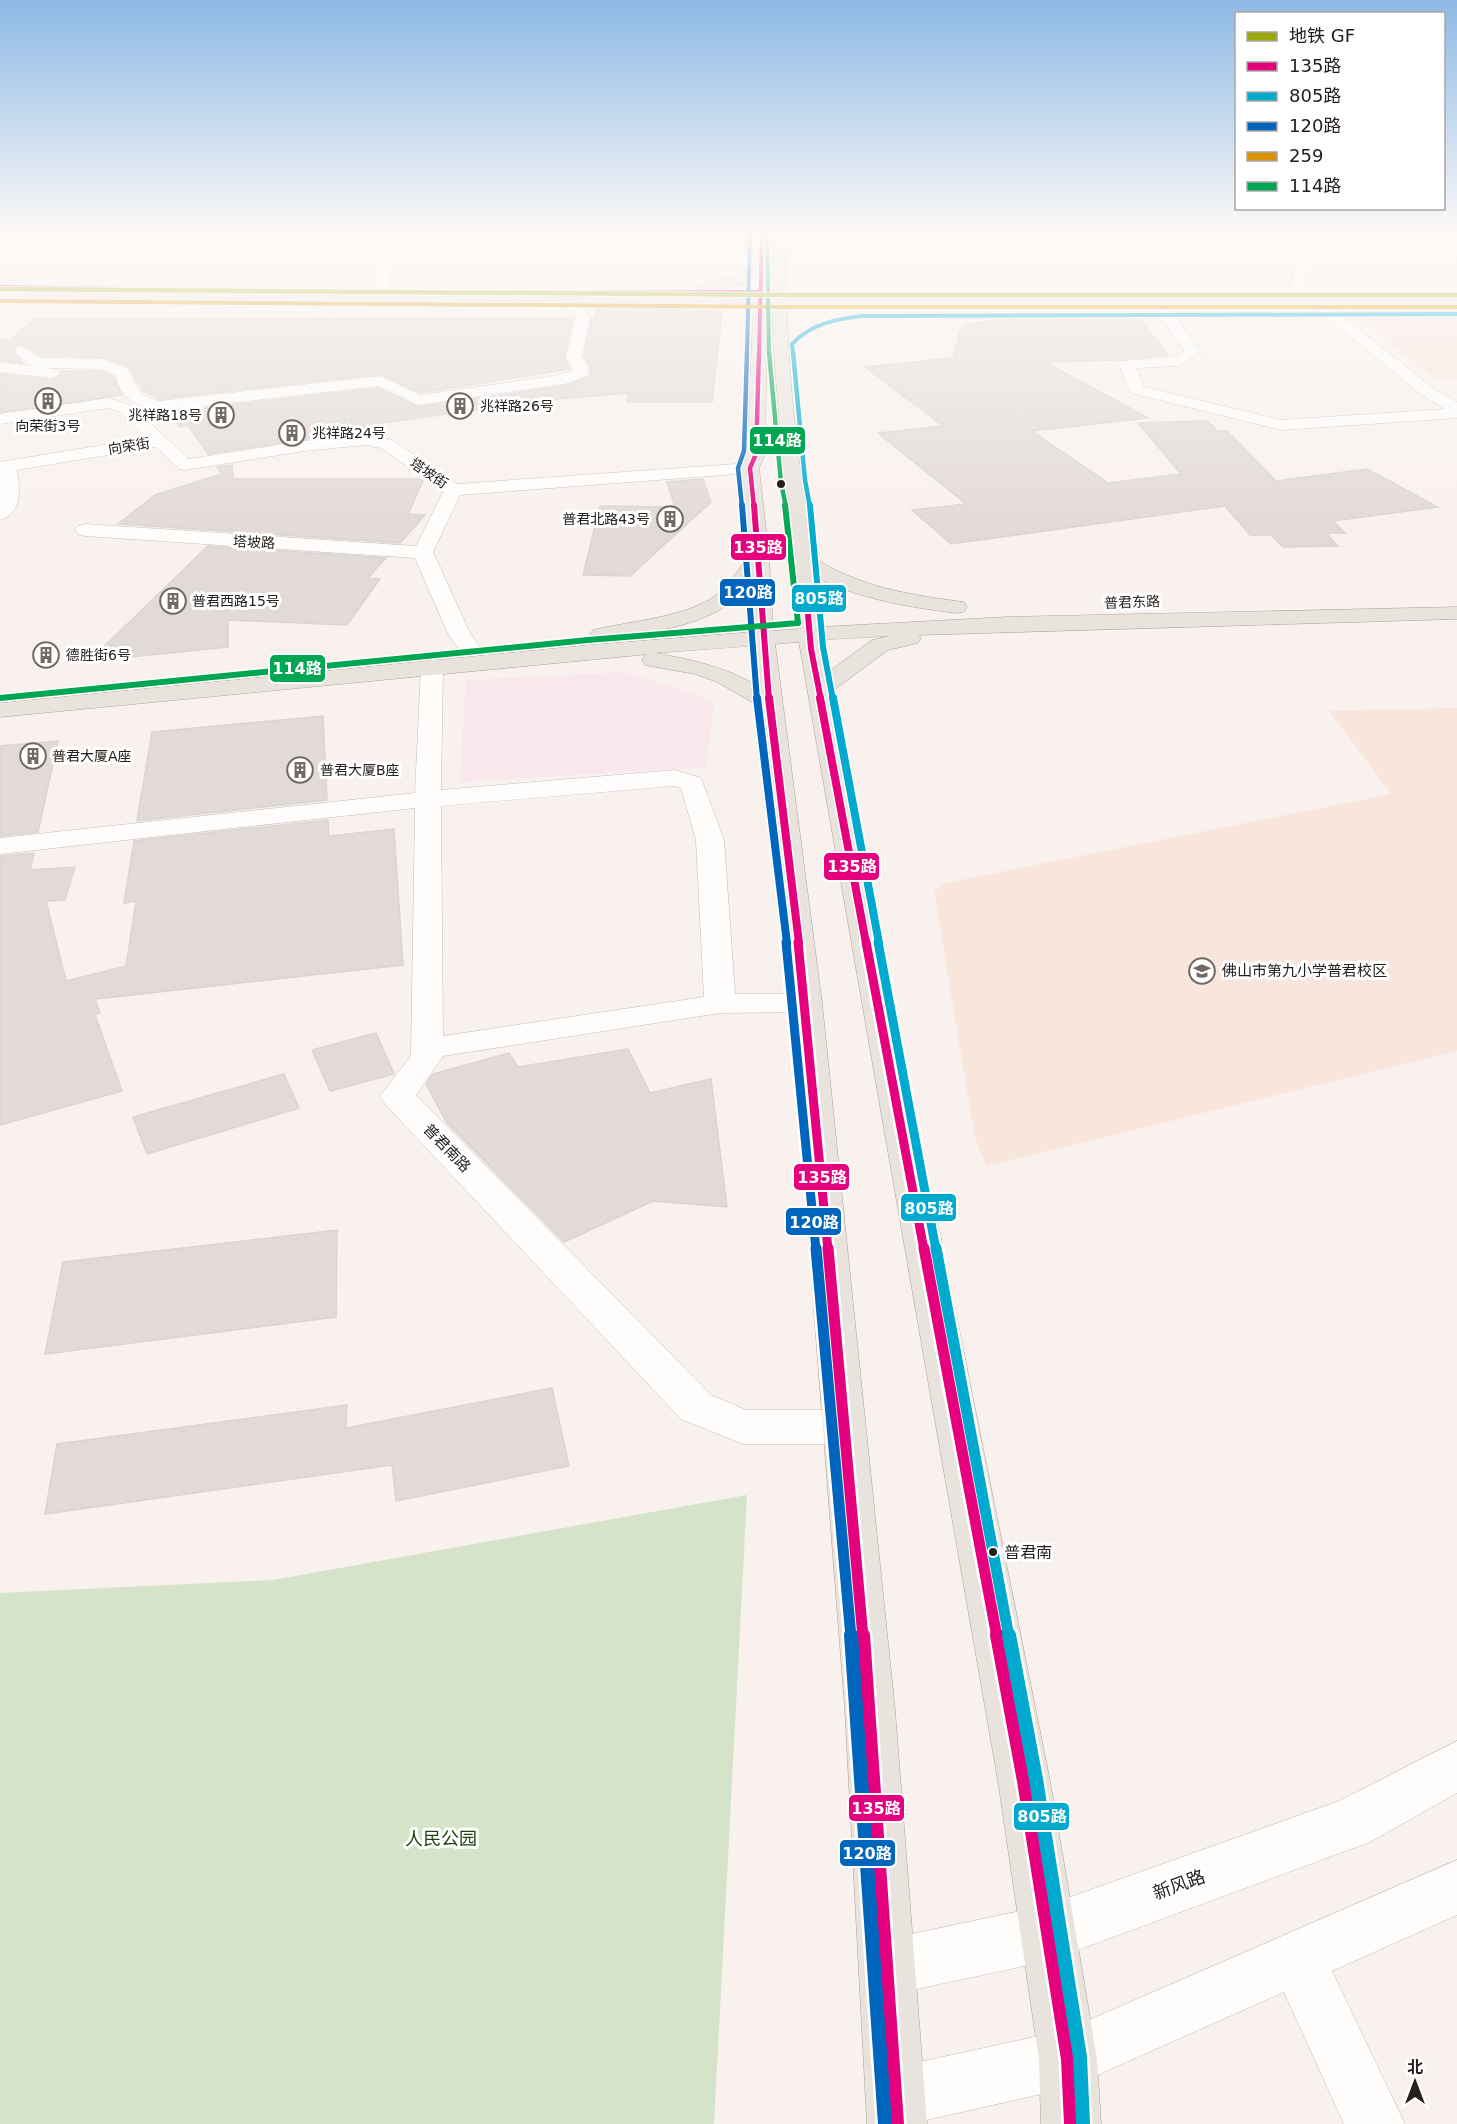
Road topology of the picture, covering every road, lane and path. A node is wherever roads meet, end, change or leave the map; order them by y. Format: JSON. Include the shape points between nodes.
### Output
{"nodes":[{"id":1,"x":580,"y":331,"type":"edge"},
{"id":2,"x":759,"y":331,"type":"edge"},
{"id":3,"x":780,"y":331,"type":"edge"},
{"id":4,"x":785,"y":331,"type":"edge"},
{"id":5,"x":1179,"y":331,"type":"edge"},
{"id":6,"x":1352,"y":331,"type":"edge"},
{"id":7,"x":780,"y":340,"type":"junction"},
{"id":8,"x":31,"y":346,"type":"dead end"},
{"id":9,"x":0,"y":367,"type":"edge"},
{"id":10,"x":66,"y":373,"type":"junction"},
{"id":11,"x":82,"y":377,"type":"dead end"},
{"id":12,"x":0,"y":382,"type":"edge"},
{"id":13,"x":1457,"y":411,"type":"edge"},
{"id":14,"x":0,"y":418,"type":"edge"},
{"id":15,"x":158,"y":441,"type":"junction"},
{"id":16,"x":4,"y":466,"type":"edge"},
{"id":17,"x":750,"y":468,"type":"junction"},
{"id":18,"x":453,"y":490,"type":"junction"},
{"id":19,"x":0,"y":514,"type":"edge"},
{"id":20,"x":85,"y":530,"type":"dead end"},
{"id":21,"x":423,"y":552,"type":"junction"},
{"id":22,"x":759,"y":556,"type":"junction"},
{"id":23,"x":804,"y":561,"type":"junction"},
{"id":24,"x":1399,"y":594,"type":"dead end"},
{"id":25,"x":1457,"y":613,"type":"edge"},
{"id":26,"x":958,"y":617,"type":"junction"},
{"id":27,"x":809,"y":626,"type":"junction"},
{"id":28,"x":763,"y":630,"type":"junction"},
{"id":29,"x":590,"y":644,"type":"junction"},
{"id":30,"x":468,"y":646,"type":"junction"},
{"id":31,"x":432,"y":667,"type":"junction"},
{"id":32,"x":0,"y":690,"type":"edge"},
{"id":33,"x":819,"y":690,"type":"junction"},
{"id":34,"x":769,"y":702,"type":"junction"},
{"id":35,"x":0,"y":710,"type":"edge"},
{"id":36,"x":428,"y":799,"type":"junction"},
{"id":37,"x":0,"y":846,"type":"edge"},
{"id":38,"x":806,"y":1003,"type":"junction"},
{"id":39,"x":720,"y":1004,"type":"junction"},
{"id":40,"x":426,"y":1049,"type":"junction"},
{"id":41,"x":844,"y":1427,"type":"junction"},
{"id":42,"x":1457,"y":1767,"type":"edge"},
{"id":43,"x":1457,"y":1887,"type":"edge"},
{"id":44,"x":1048,"y":1933,"type":"junction"},
{"id":45,"x":1297,"y":1958,"type":"junction"},
{"id":46,"x":888,"y":1967,"type":"junction"},
{"id":47,"x":1068,"y":2059,"type":"junction"},
{"id":48,"x":897,"y":2110,"type":"edge"},
{"id":49,"x":1071,"y":2124,"type":"edge"},
{"id":50,"x":1375,"y":2124,"type":"edge"}],
"edges":[{"from":1,"to":8,"type":"street","via":[[574,357],[580,373],[546,382],[418,400],[381,381],[159,406],[140,402],[124,383],[123,372],[103,364],[38,363],[30,359]]},
{"from":2,"to":17,"type":"main road","via":[[756,454]]},
{"from":3,"to":7,"type":"main road"},
{"from":4,"to":7,"type":"main road"},
{"from":5,"to":13,"type":"street","via":[[1194,352],[1177,361],[1127,364],[1137,390],[1281,425]]},
{"from":6,"to":13,"type":"street"},
{"from":7,"to":23,"type":"main road"},
{"from":9,"to":10,"type":"street"},
{"from":10,"to":11,"type":"street"},
{"from":10,"to":12,"type":"street"},
{"from":14,"to":15,"type":"street","name":"向荣街","via":[[104,397],[126,409]]},
{"from":15,"to":16,"type":"street","name":"向荣街"},
{"from":15,"to":18,"type":"street","name":"塔坡街","via":[[185,465],[364,440],[386,444]]},
{"from":16,"to":19,"type":"street","via":[[12,496]]},
{"from":17,"to":18,"type":"street","name":"塔坡街"},
{"from":17,"to":22,"type":"main road"},
{"from":18,"to":21,"type":"street"},
{"from":20,"to":21,"type":"street","name":"塔坡路"},
{"from":21,"to":30,"type":"street"},
{"from":22,"to":28,"type":"main road"},
{"from":22,"to":29,"type":"main road","via":[[725,598],[709,607]]},
{"from":23,"to":26,"type":"main road","via":[[830,578],[862,591]]},
{"from":23,"to":27,"type":"main road"},
{"from":24,"to":26,"type":"main road","name":"普君东路"},
{"from":25,"to":26,"type":"main road","name":"普君东路"},
{"from":26,"to":27,"type":"main road","name":"普君东路"},
{"from":26,"to":33,"type":"main road","via":[[880,645]]},
{"from":27,"to":28,"type":"main road","name":"普君东路"},
{"from":27,"to":33,"type":"main road"},
{"from":28,"to":29,"type":"main road","name":"普君东路"},
{"from":28,"to":34,"type":"main road"},
{"from":29,"to":30,"type":"main road"},
{"from":29,"to":31,"type":"main road"},
{"from":29,"to":34,"type":"main road","via":[[700,668]]},
{"from":30,"to":32,"type":"main road"},
{"from":31,"to":35,"type":"main road"},
{"from":31,"to":36,"type":"street","name":"普君南路"},
{"from":33,"to":44,"type":"main road","via":[[1024,1781]]},
{"from":34,"to":38,"type":"main road"},
{"from":36,"to":37,"type":"street"},
{"from":36,"to":39,"type":"street","via":[[675,778],[692,783],[710,840]]},
{"from":36,"to":40,"type":"street","name":"普君南路"},
{"from":38,"to":39,"type":"street"},
{"from":38,"to":41,"type":"main road"},
{"from":39,"to":40,"type":"street"},
{"from":40,"to":41,"type":"street","name":"普君南路","via":[[427,1057],[397,1096],[696,1407],[743,1427]]},
{"from":41,"to":46,"type":"main road"},
{"from":42,"to":44,"type":"street","name":"新风路","via":[[1351,1823]]},
{"from":43,"to":45,"type":"street"},
{"from":44,"to":46,"type":"street","name":"新风路"},
{"from":44,"to":47,"type":"main road"},
{"from":45,"to":47,"type":"street"},
{"from":45,"to":50,"type":"street"},
{"from":46,"to":48,"type":"main road"},
{"from":47,"to":48,"type":"street"},
{"from":47,"to":49,"type":"main road"}]}
